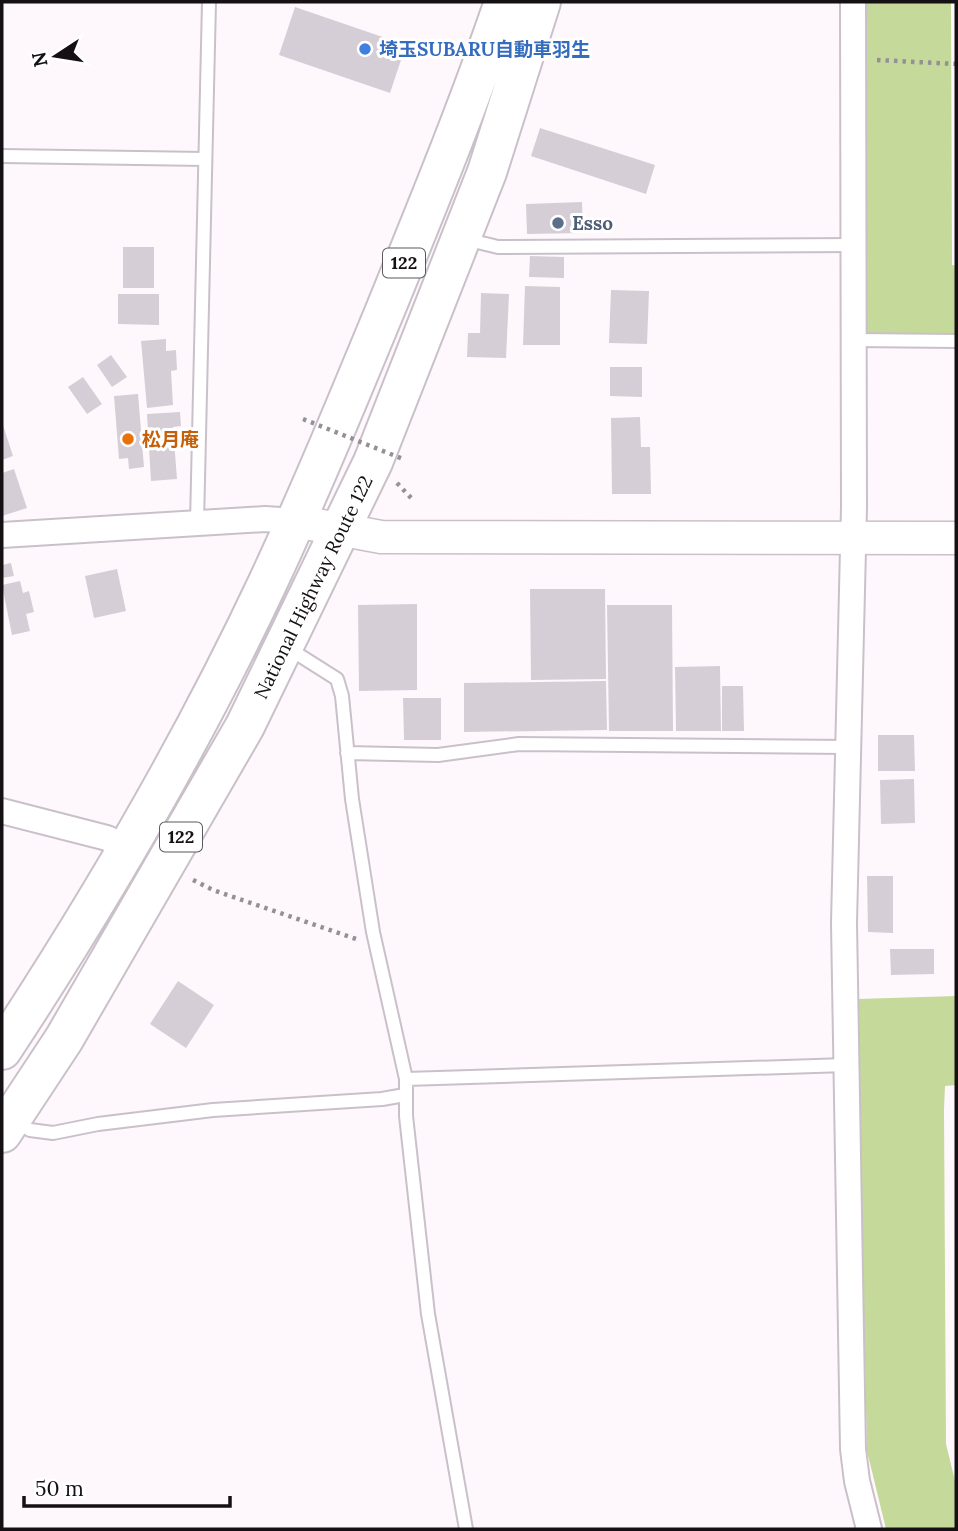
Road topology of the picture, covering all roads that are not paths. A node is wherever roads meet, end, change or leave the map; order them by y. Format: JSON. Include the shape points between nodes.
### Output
{"nodes":[{"id":1,"x":209,"y":2,"type":"edge"},
{"id":2,"x":504,"y":2,"type":"edge"},
{"id":3,"x":541,"y":2,"type":"edge"},
{"id":4,"x":853,"y":2,"type":"edge"},
{"id":5,"x":2,"y":156,"type":"edge"},
{"id":6,"x":205,"y":159,"type":"junction"},
{"id":7,"x":461,"y":238,"type":"junction"},
{"id":8,"x":855,"y":245,"type":"junction"},
{"id":9,"x":854,"y":340,"type":"junction"},
{"id":10,"x":956,"y":341,"type":"edge"},
{"id":11,"x":295,"y":521,"type":"junction"},
{"id":12,"x":197,"y":523,"type":"junction"},
{"id":13,"x":341,"y":530,"type":"junction"},
{"id":14,"x":2,"y":535,"type":"edge"},
{"id":15,"x":852,"y":538,"type":"junction"},
{"id":16,"x":956,"y":538,"type":"edge"},
{"id":17,"x":285,"y":646,"type":"junction"},
{"id":18,"x":847,"y":747,"type":"junction"},
{"id":19,"x":347,"y":753,"type":"junction"},
{"id":20,"x":2,"y":811,"type":"edge"},
{"id":21,"x":127,"y":848,"type":"junction"},
{"id":22,"x":2,"y":1050,"type":"edge"},
{"id":23,"x":846,"y":1065,"type":"junction"},
{"id":24,"x":406,"y":1079,"type":"junction"},
{"id":25,"x":405,"y":1095,"type":"junction"},
{"id":26,"x":6,"y":1126,"type":"edge"},
{"id":27,"x":466,"y":1529,"type":"edge"},
{"id":28,"x":869,"y":1529,"type":"edge"}],
"edges":[{"from":1,"to":6,"type":"lane"},
{"from":2,"to":11,"type":"highway","number":"122","via":[[415,237]]},
{"from":3,"to":7,"type":"highway","name":"National Highway Route 122","number":"122"},
{"from":4,"to":8,"type":"street"},
{"from":5,"to":6,"type":"lane"},
{"from":6,"to":12,"type":"lane"},
{"from":7,"to":8,"type":"lane","via":[[498,247]]},
{"from":7,"to":13,"type":"highway","name":"National Highway Route 122","number":"122","via":[[384,437]]},
{"from":8,"to":9,"type":"street"},
{"from":9,"to":10,"type":"lane"},
{"from":9,"to":15,"type":"street"},
{"from":11,"to":12,"type":"street"},
{"from":11,"to":13,"type":"street"},
{"from":11,"to":21,"type":"highway","number":"122","via":[[197,720]]},
{"from":12,"to":14,"type":"street"},
{"from":13,"to":15,"type":"street","via":[[381,537]]},
{"from":13,"to":17,"type":"highway","name":"National Highway Route 122","number":"122"},
{"from":15,"to":16,"type":"street"},
{"from":15,"to":18,"type":"street"},
{"from":17,"to":19,"type":"lane","via":[[337,679]]},
{"from":17,"to":26,"type":"highway","name":"National Highway Route 122","number":"122","via":[[238,737],[64,1039]]},
{"from":18,"to":19,"type":"lane","via":[[519,744],[438,755]]},
{"from":18,"to":23,"type":"street"},
{"from":19,"to":24,"type":"lane","via":[[376,945]]},
{"from":20,"to":21,"type":"street","via":[[107,838]]},
{"from":21,"to":22,"type":"highway","number":"122"},
{"from":23,"to":24,"type":"lane"},
{"from":23,"to":28,"type":"street","via":[[853,1449]]},
{"from":24,"to":25,"type":"lane"},
{"from":25,"to":26,"type":"lane","via":[[213,1110],[53,1133]]},
{"from":25,"to":27,"type":"lane","via":[[430,1326]]}]}
